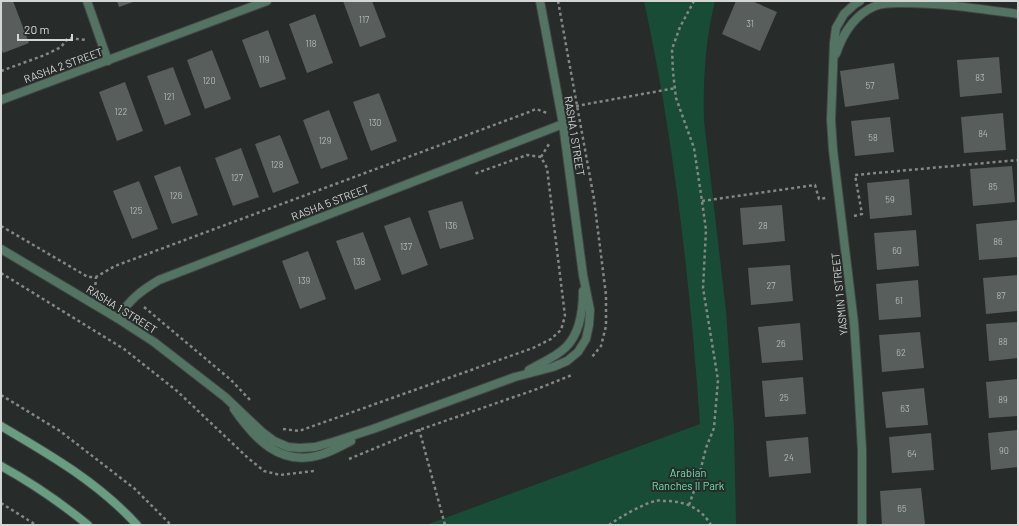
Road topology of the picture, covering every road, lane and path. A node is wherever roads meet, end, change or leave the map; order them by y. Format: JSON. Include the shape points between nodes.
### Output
{"nodes":[{"id":1,"x":87,"y":1,"type":"edge"},
{"id":2,"x":267,"y":1,"type":"edge"},
{"id":3,"x":540,"y":1,"type":"edge"},
{"id":4,"x":558,"y":1,"type":"edge"},
{"id":5,"x":694,"y":1,"type":"edge"},
{"id":6,"x":860,"y":1,"type":"edge"},
{"id":7,"x":922,"y":2,"type":"edge"},
{"id":8,"x":1018,"y":14,"type":"edge"},
{"id":9,"x":101,"y":42,"type":"junction"},
{"id":10,"x":108,"y":60,"type":"junction"},
{"id":11,"x":833,"y":60,"type":"junction"},
{"id":12,"x":1,"y":71,"type":"edge"},
{"id":13,"x":676,"y":88,"type":"junction"},
{"id":14,"x":1,"y":100,"type":"edge"},
{"id":15,"x":577,"y":106,"type":"junction"},
{"id":16,"x":560,"y":109,"type":"junction"},
{"id":17,"x":563,"y":124,"type":"junction"},
{"id":18,"x":1018,"y":160,"type":"edge"},
{"id":19,"x":468,"y":176,"type":"dead end"},
{"id":20,"x":839,"y":196,"type":"junction"},
{"id":21,"x":702,"y":200,"type":"junction"},
{"id":22,"x":842,"y":218,"type":"junction"},
{"id":23,"x":1,"y":226,"type":"edge"},
{"id":24,"x":1,"y":249,"type":"edge"},
{"id":25,"x":1,"y":273,"type":"edge"},
{"id":26,"x":583,"y":275,"type":"junction"},
{"id":27,"x":142,"y":305,"type":"dead end"},
{"id":28,"x":117,"y":318,"type":"junction"},
{"id":29,"x":591,"y":357,"type":"dead end"},
{"id":30,"x":575,"y":372,"type":"dead end"},
{"id":31,"x":515,"y":377,"type":"junction"},
{"id":32,"x":1,"y":395,"type":"edge"},
{"id":33,"x":252,"y":403,"type":"dead end"},
{"id":34,"x":414,"y":414,"type":"junction"},
{"id":35,"x":1,"y":426,"type":"edge"},
{"id":36,"x":280,"y":428,"type":"dead end"},
{"id":37,"x":419,"y":430,"type":"junction"},
{"id":38,"x":344,"y":461,"type":"dead end"},
{"id":39,"x":1,"y":466,"type":"edge"},
{"id":40,"x":316,"y":470,"type":"dead end"},
{"id":41,"x":1,"y":503,"type":"edge"},
{"id":42,"x":689,"y":505,"type":"junction"},
{"id":43,"x":36,"y":525,"type":"edge"},
{"id":44,"x":88,"y":525,"type":"edge"},
{"id":45,"x":137,"y":525,"type":"edge"},
{"id":46,"x":171,"y":525,"type":"edge"},
{"id":47,"x":445,"y":525,"type":"edge"},
{"id":48,"x":609,"y":525,"type":"edge"},
{"id":49,"x":711,"y":525,"type":"edge"},
{"id":50,"x":862,"y":525,"type":"edge"}],
"edges":[{"from":1,"to":9,"type":"street"},
{"from":2,"to":10,"type":"street","name":"RASHA 2 STREET"},
{"from":3,"to":16,"type":"street","name":"RASHA 1 STREET"},
{"from":4,"to":15,"type":"path"},
{"from":5,"to":13,"type":"path","via":[[672,49]]},
{"from":6,"to":11,"type":"street","name":"YASMIN 1 STREET","via":[[844,14],[836,28]]},
{"from":7,"to":8,"type":"street","name":"YASMIN 1 STREET"},
{"from":7,"to":11,"type":"street","name":"YASMIN 1 STREET","via":[[890,2],[863,12],[852,22]]},
{"from":9,"to":10,"type":"street"},
{"from":9,"to":12,"type":"path","via":[[68,38],[61,48]]},
{"from":10,"to":14,"type":"street","name":"RASHA 2 STREET"},
{"from":11,"to":20,"type":"street","name":"YASMIN 1 STREET","via":[[831,120]]},
{"from":13,"to":15,"type":"path"},
{"from":13,"to":21,"type":"path","via":[[676,98],[694,148]]},
{"from":15,"to":16,"type":"path"},
{"from":15,"to":29,"type":"path","via":[[594,199],[606,295],[606,326],[601,346]]},
{"from":16,"to":17,"type":"street","name":"RASHA 1 STREET"},
{"from":16,"to":23,"type":"path","via":[[546,113],[536,109],[122,263],[96,277],[88,277]]},
{"from":17,"to":26,"type":"street","name":"RASHA 1 STREET"},
{"from":17,"to":28,"type":"street","name":"RASHA 5 STREET","via":[[159,280],[128,302]]},
{"from":18,"to":22,"type":"path","via":[[855,175],[862,214]]},
{"from":19,"to":36,"type":"path","via":[[527,155],[541,157],[547,168],[564,316],[560,330],[551,339],[533,348],[299,431]]},
{"from":20,"to":21,"type":"path","via":[[818,199],[815,185]]},
{"from":20,"to":22,"type":"street","name":"YASMIN 1 STREET"},
{"from":21,"to":42,"type":"path","via":[[706,230],[702,288],[713,343],[718,387],[714,428]]},
{"from":22,"to":50,"type":"street","name":"YASMIN 1 STREET","via":[[858,381],[862,450]]},
{"from":24,"to":28,"type":"street","name":"RASHA 1 STREET"},
{"from":25,"to":40,"type":"path","via":[[124,349],[177,391],[264,471],[280,475]]},
{"from":26,"to":31,"type":"street","name":"RASHA 1 STREET","via":[[581,315],[577,331],[567,347]]},
{"from":26,"to":31,"type":"street","name":"RASHA 1 STREET","via":[[590,310],[586,339],[578,352],[567,361],[553,367]]},
{"from":27,"to":33,"type":"path","via":[[231,380]]},
{"from":28,"to":34,"type":"street","name":"RASHA 1 STREET","via":[[154,342],[225,397],[260,442],[288,456],[302,458],[319,455],[373,429]]},
{"from":30,"to":37,"type":"path","via":[[537,389]]},
{"from":31,"to":34,"type":"street","name":"RASHA 1 STREET"},
{"from":32,"to":46,"type":"path","via":[[60,431],[135,489]]},
{"from":34,"to":37,"type":"path"},
{"from":35,"to":45,"type":"street","via":[[93,484]]},
{"from":37,"to":38,"type":"path"},
{"from":37,"to":47,"type":"path"},
{"from":39,"to":44,"type":"street","via":[[56,499]]},
{"from":41,"to":43,"type":"path"},
{"from":42,"to":48,"type":"path","via":[[675,501],[656,501]]},
{"from":42,"to":49,"type":"path","via":[[694,506]]}]}
